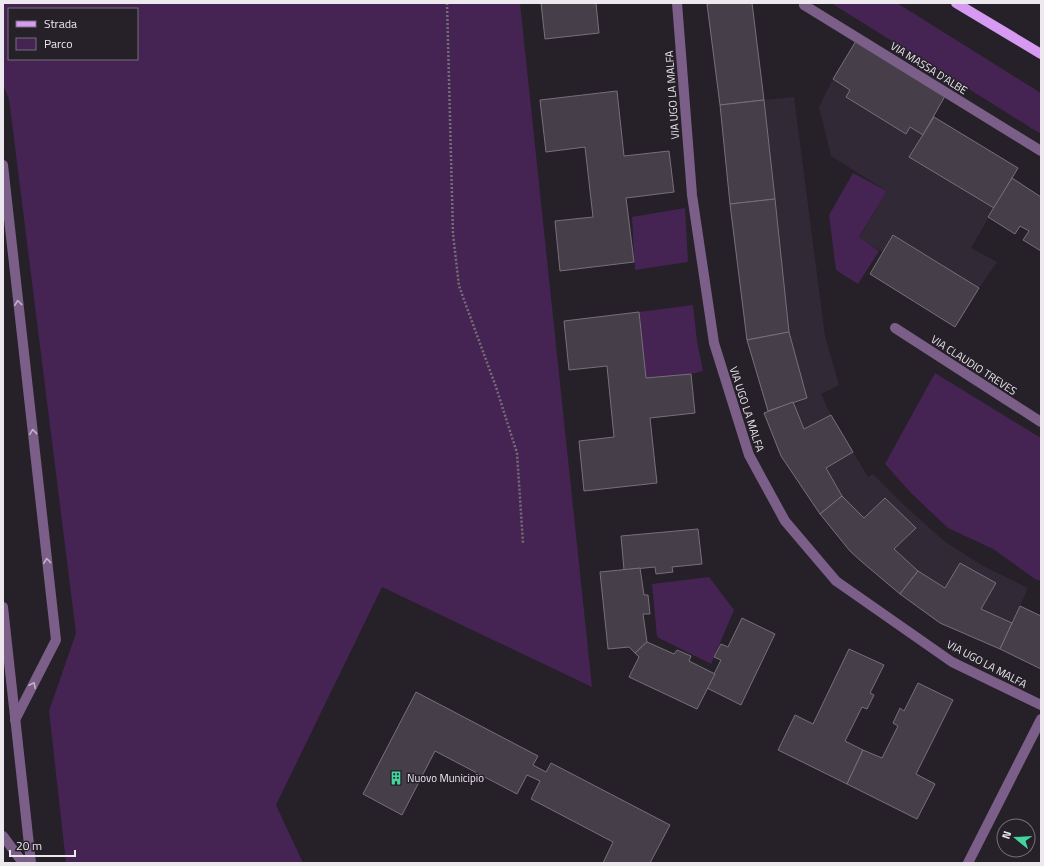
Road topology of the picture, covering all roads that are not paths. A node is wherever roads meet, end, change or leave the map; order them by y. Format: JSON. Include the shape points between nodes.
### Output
{"nodes":[{"id":1,"x":677,"y":3,"type":"edge"},
{"id":2,"x":956,"y":3,"type":"edge"},
{"id":3,"x":804,"y":5,"type":"dead end"},
{"id":4,"x":1041,"y":54,"type":"edge"},
{"id":5,"x":1041,"y":151,"type":"edge"},
{"id":6,"x":3,"y":165,"type":"edge"},
{"id":7,"x":895,"y":328,"type":"dead end"},
{"id":8,"x":1041,"y":422,"type":"edge"},
{"id":9,"x":3,"y":607,"type":"edge"},
{"id":10,"x":1041,"y":705,"type":"edge"},
{"id":11,"x":15,"y":720,"type":"junction"},
{"id":12,"x":1041,"y":720,"type":"edge"},
{"id":13,"x":3,"y":836,"type":"edge"},
{"id":14,"x":23,"y":863,"type":"edge"},
{"id":15,"x":31,"y":863,"type":"edge"},
{"id":16,"x":968,"y":863,"type":"edge"}],
"edges":[{"from":1,"to":10,"type":"street","name":"VIA UGO LA MALFA","via":[[692,195],[714,343],[749,455],[785,521],[836,581],[952,662]]},
{"from":2,"to":4,"type":"main road"},
{"from":3,"to":5,"type":"street","name":"VIA MASSA D'ALBE"},
{"from":11,"to":6,"type":"street","one_way":true,"via":[[56,640]]},
{"from":7,"to":8,"type":"street","name":"VIA CLAUDIO TREVES"},
{"from":9,"to":11,"type":"street"},
{"from":11,"to":15,"type":"street"},
{"from":12,"to":16,"type":"street"},
{"from":13,"to":14,"type":"street"}]}
